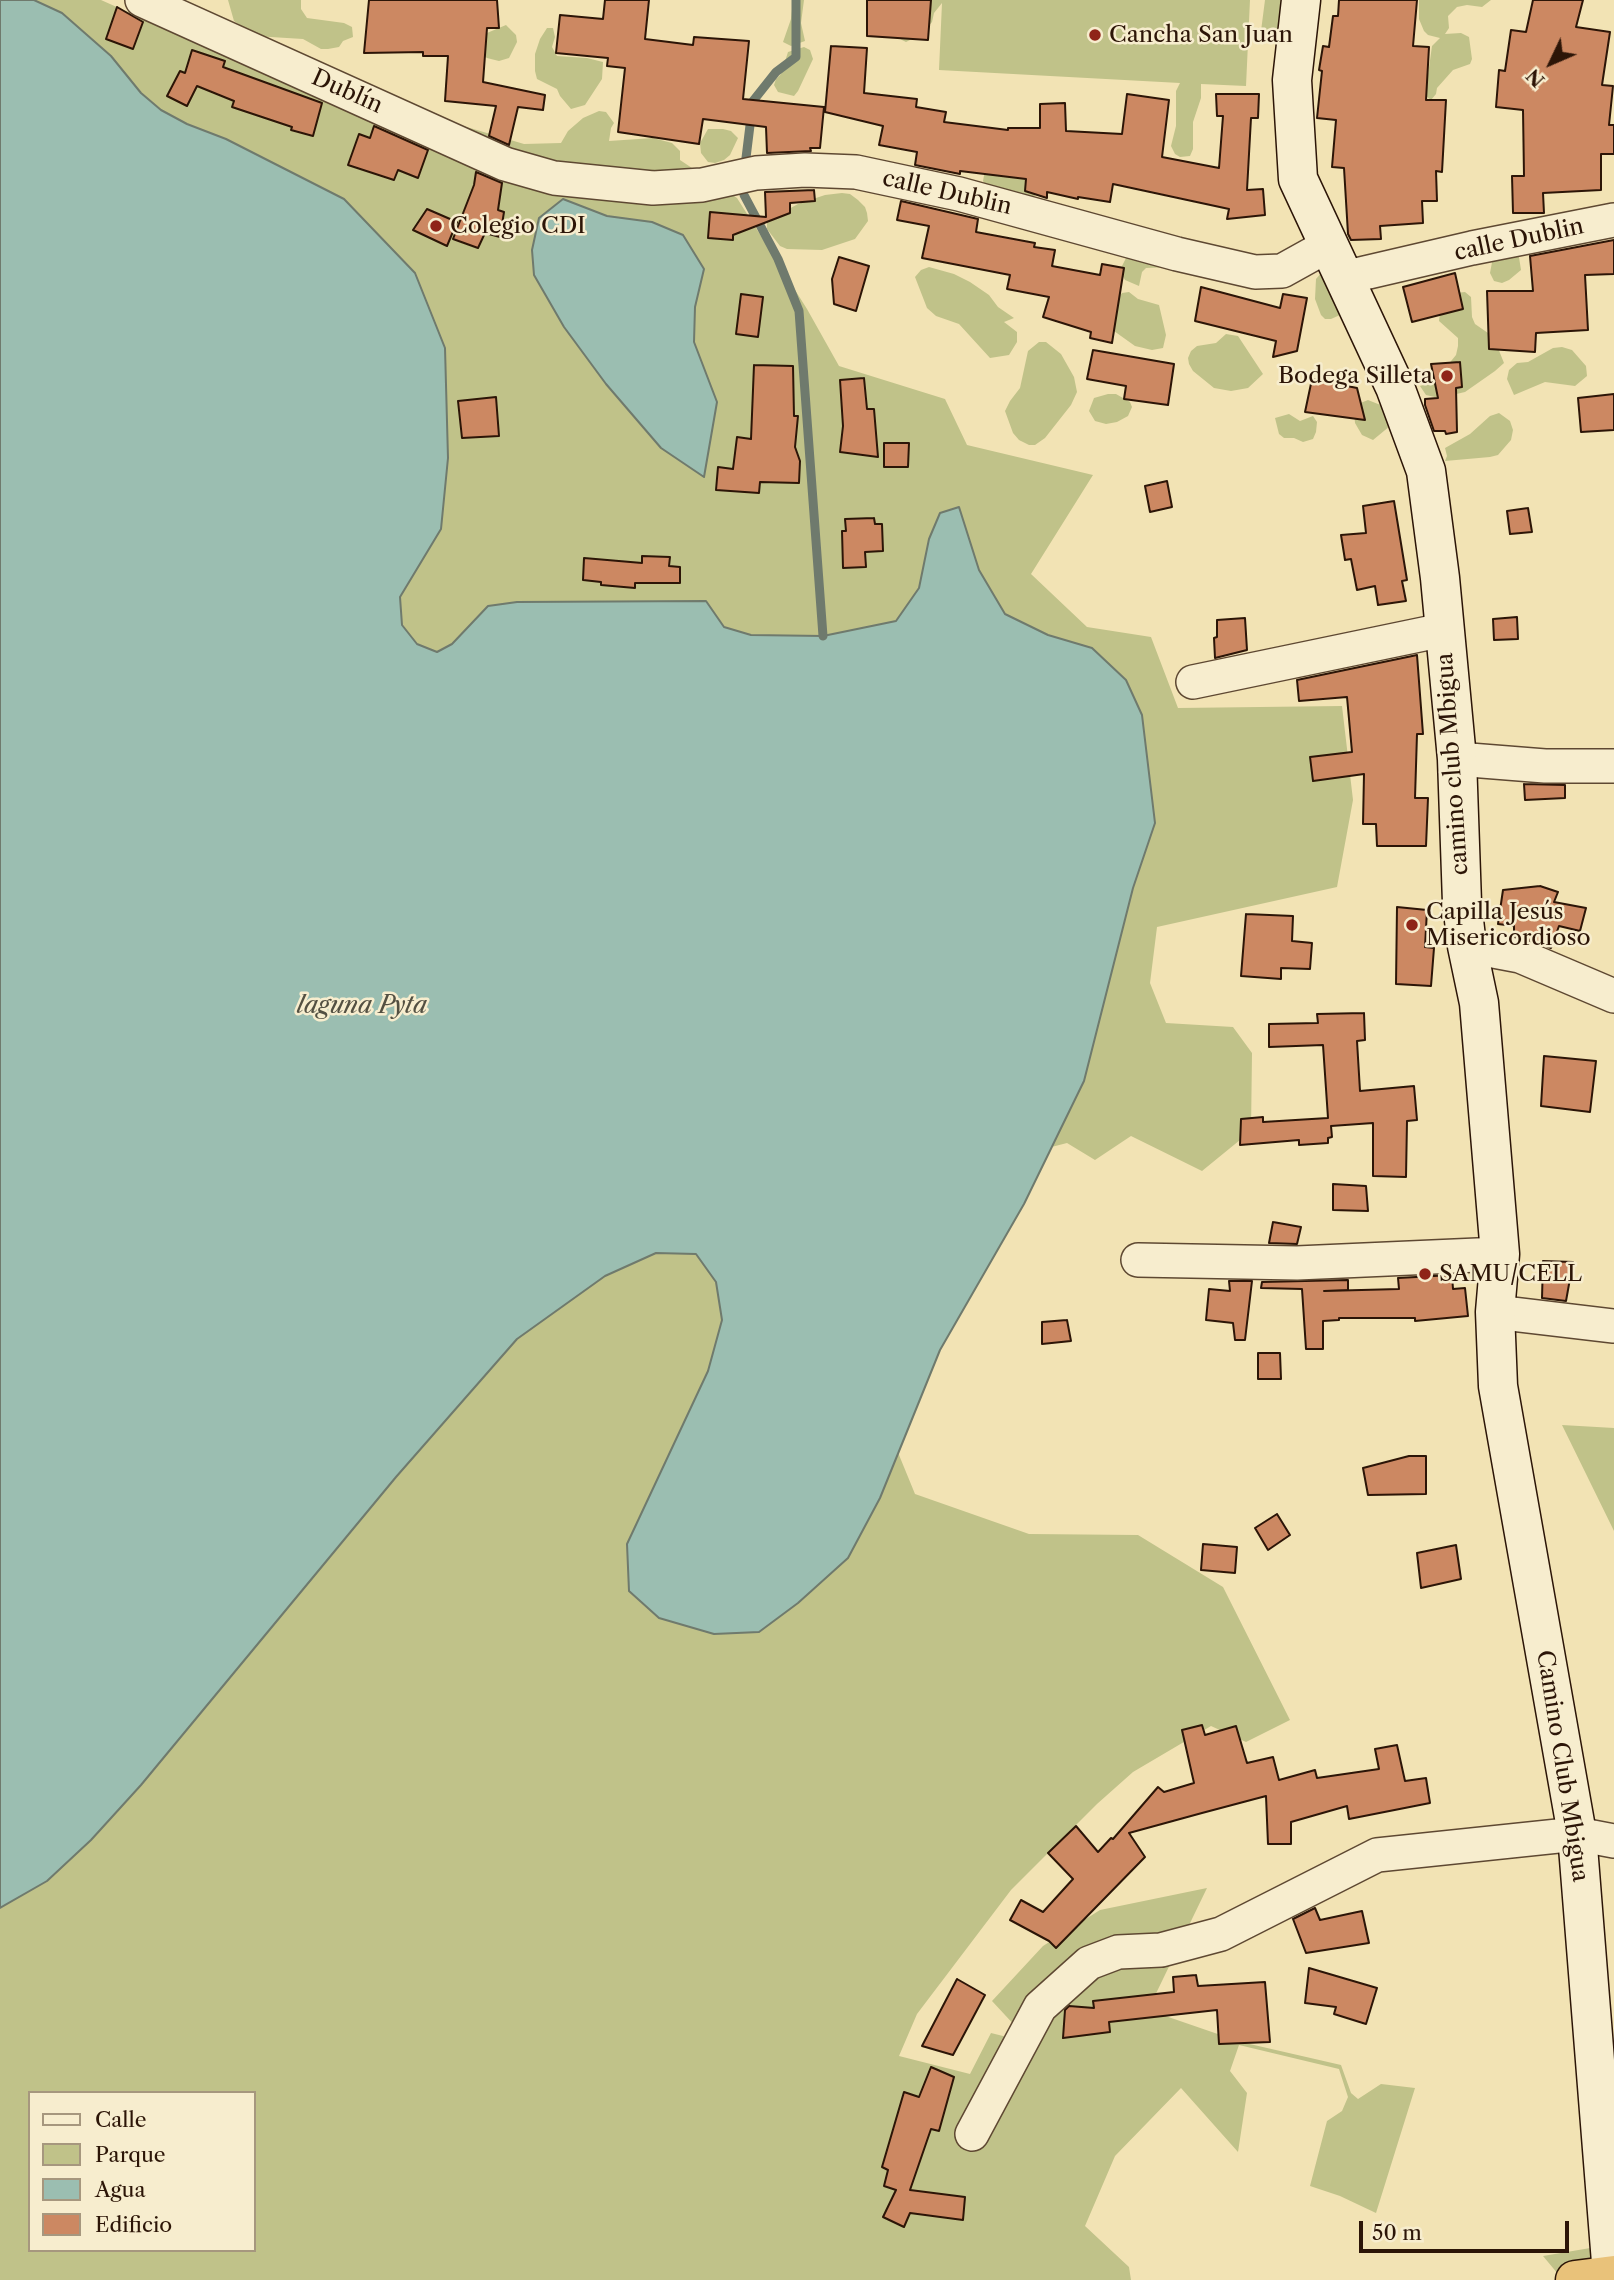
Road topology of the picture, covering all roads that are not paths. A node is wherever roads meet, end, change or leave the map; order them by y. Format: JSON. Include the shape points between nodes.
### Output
{"nodes":[{"id":1,"x":142,"y":0,"type":"edge"},
{"id":2,"x":1301,"y":0,"type":"edge"},
{"id":3,"x":554,"y":178,"type":"joint"},
{"id":4,"x":1614,"y":220,"type":"edge"},
{"id":5,"x":1335,"y":262,"type":"junction"},
{"id":6,"x":1444,"y":630,"type":"junction"},
{"id":7,"x":1193,"y":682,"type":"dead end"},
{"id":8,"x":1457,"y":759,"type":"junction"},
{"id":9,"x":1614,"y":766,"type":"edge"},
{"id":10,"x":1466,"y":946,"type":"junction"},
{"id":11,"x":1614,"y":996,"type":"edge"},
{"id":12,"x":1500,"y":1254,"type":"junction"},
{"id":13,"x":1138,"y":1260,"type":"dead end"},
{"id":14,"x":1495,"y":1312,"type":"junction"},
{"id":15,"x":1614,"y":1326,"type":"edge"},
{"id":16,"x":1498,"y":1386,"type":"joint"},
{"id":17,"x":1577,"y":1834,"type":"junction"},
{"id":18,"x":1614,"y":1841,"type":"edge"},
{"id":19,"x":972,"y":2134,"type":"dead end"},
{"id":20,"x":1603,"y":2278,"type":"edge"}],
"edges":[{"from":1,"to":3,"type":"street","name":"Dublín","via":[[505,164]]},
{"from":2,"to":5,"type":"main road","name":"camino club Mbigua","via":[[1292,80],[1298,179]]},
{"from":3,"to":5,"type":"street","name":"calle Dublin","via":[[653,187],[702,185],[756,173],[856,172],[1255,271]]},
{"from":4,"to":5,"type":"street","name":"calle Dublin","via":[[1472,248]]},
{"from":5,"to":6,"type":"main road","name":"camino club Mbigua","via":[[1395,387],[1426,471]]},
{"from":6,"to":7,"type":"street"},
{"from":6,"to":8,"type":"main road","name":"camino club Mbigua"},
{"from":8,"to":9,"type":"street"},
{"from":8,"to":10,"type":"main road","name":"camino club Mbigua"},
{"from":10,"to":11,"type":"street","via":[[1520,957]]},
{"from":10,"to":12,"type":"main road","name":"camino club Mbigua","via":[[1479,1003]]},
{"from":12,"to":13,"type":"street","via":[[1297,1264]]},
{"from":12,"to":14,"type":"main road","name":"camino club Mbigua"},
{"from":14,"to":15,"type":"street"},
{"from":14,"to":16,"type":"main road","name":"camino club Mbigua"},
{"from":16,"to":17,"type":"main road","name":"Camino Club Mbigua"},
{"from":17,"to":18,"type":"street"},
{"from":17,"to":19,"type":"street","via":[[1377,1855],[1221,1934],[1161,1950],[1118,1952],[1089,1963],[1040,2007]]},
{"from":17,"to":20,"type":"main road","name":"Camino Club Mbigua"}]}
